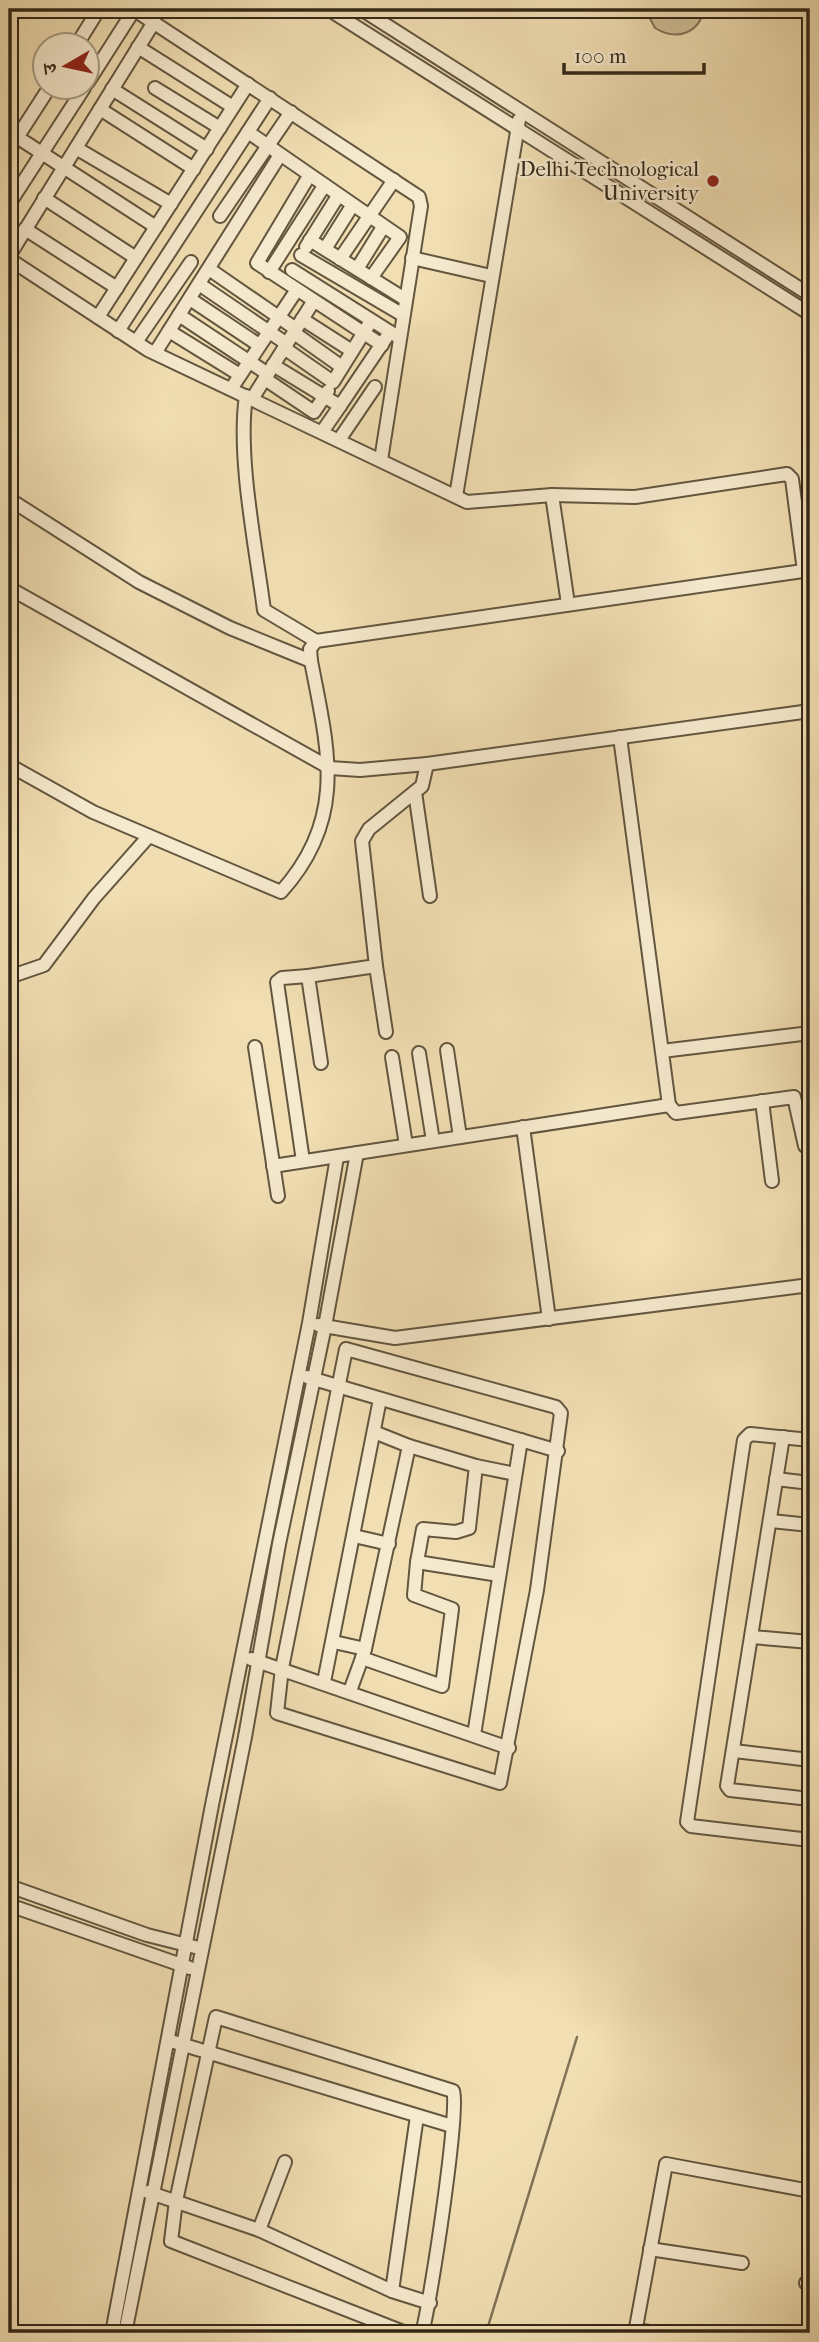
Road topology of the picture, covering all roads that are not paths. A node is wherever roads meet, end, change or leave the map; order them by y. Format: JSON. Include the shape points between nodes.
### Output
{"nodes":[{"id":1,"x":99,"y":9,"type":"edge"},
{"id":2,"x":134,"y":9,"type":"edge"},
{"id":3,"x":328,"y":9,"type":"edge"},
{"id":4,"x":361,"y":9,"type":"edge"},
{"id":5,"x":154,"y":22,"type":"junction"},
{"id":6,"x":85,"y":32,"type":"edge"},
{"id":7,"x":138,"y":47,"type":"junction"},
{"id":8,"x":102,"y":60,"type":"edge"},
{"id":9,"x":248,"y":84,"type":"junction"},
{"id":10,"x":155,"y":88,"type":"dead end"},
{"id":11,"x":112,"y":89,"type":"junction"},
{"id":12,"x":270,"y":98,"type":"junction"},
{"id":13,"x":40,"y":102,"type":"edge"},
{"id":14,"x":75,"y":102,"type":"edge"},
{"id":15,"x":233,"y":107,"type":"junction"},
{"id":16,"x":100,"y":109,"type":"junction"},
{"id":17,"x":523,"y":111,"type":"junction"},
{"id":18,"x":291,"y":112,"type":"junction"},
{"id":19,"x":516,"y":127,"type":"junction"},
{"id":20,"x":220,"y":128,"type":"junction"},
{"id":21,"x":248,"y":132,"type":"junction"},
{"id":22,"x":17,"y":137,"type":"junction"},
{"id":23,"x":266,"y":145,"type":"junction"},
{"id":24,"x":76,"y":148,"type":"junction"},
{"id":25,"x":207,"y":149,"type":"junction"},
{"id":26,"x":9,"y":150,"type":"edge"},
{"id":27,"x":41,"y":154,"type":"junction"},
{"id":28,"x":280,"y":155,"type":"junction"},
{"id":29,"x":63,"y":168,"type":"junction"},
{"id":30,"x":194,"y":169,"type":"junction"},
{"id":31,"x":309,"y":176,"type":"junction"},
{"id":32,"x":394,"y":180,"type":"junction"},
{"id":33,"x":324,"y":186,"type":"junction"},
{"id":34,"x":338,"y":196,"type":"junction"},
{"id":35,"x":44,"y":198,"type":"junction"},
{"id":36,"x":9,"y":204,"type":"edge"},
{"id":37,"x":171,"y":204,"type":"junction"},
{"id":38,"x":352,"y":206,"type":"junction"},
{"id":39,"x":220,"y":216,"type":"dead end"},
{"id":40,"x":368,"y":217,"type":"junction"},
{"id":41,"x":383,"y":227,"type":"junction"},
{"id":42,"x":156,"y":228,"type":"junction"},
{"id":43,"x":25,"y":229,"type":"junction"},
{"id":44,"x":416,"y":236,"type":"junction"},
{"id":45,"x":400,"y":237,"type":"junction"},
{"id":46,"x":310,"y":240,"type":"junction"},
{"id":47,"x":325,"y":249,"type":"junction"},
{"id":48,"x":301,"y":255,"type":"junction"},
{"id":49,"x":9,"y":257,"type":"edge"},
{"id":50,"x":136,"y":258,"type":"junction"},
{"id":51,"x":412,"y":258,"type":"junction"},
{"id":52,"x":341,"y":259,"type":"junction"},
{"id":53,"x":191,"y":262,"type":"dead end"},
{"id":54,"x":209,"y":269,"type":"junction"},
{"id":55,"x":357,"y":269,"type":"junction"},
{"id":56,"x":292,"y":270,"type":"junction"},
{"id":57,"x":269,"y":272,"type":"junction"},
{"id":58,"x":491,"y":276,"type":"junction"},
{"id":59,"x":371,"y":278,"type":"junction"},
{"id":60,"x":284,"y":283,"type":"junction"},
{"id":61,"x":199,"y":284,"type":"junction"},
{"id":62,"x":117,"y":288,"type":"junction"},
{"id":63,"x":296,"y":290,"type":"junction"},
{"id":64,"x":810,"y":295,"type":"edge"},
{"id":65,"x":190,"y":299,"type":"junction"},
{"id":66,"x":405,"y":299,"type":"junction"},
{"id":67,"x":313,"y":302,"type":"junction"},
{"id":68,"x":810,"y":314,"type":"edge"},
{"id":69,"x":180,"y":315,"type":"junction"},
{"id":70,"x":403,"y":315,"type":"junction"},
{"id":71,"x":279,"y":316,"type":"junction"},
{"id":72,"x":98,"y":317,"type":"junction"},
{"id":73,"x":371,"y":321,"type":"junction"},
{"id":74,"x":118,"y":331,"type":"junction"},
{"id":75,"x":169,"y":331,"type":"junction"},
{"id":76,"x":268,"y":332,"type":"junction"},
{"id":77,"x":292,"y":335,"type":"junction"},
{"id":78,"x":362,"y":335,"type":"junction"},
{"id":79,"x":395,"y":335,"type":"junction"},
{"id":80,"x":136,"y":342,"type":"junction"},
{"id":81,"x":260,"y":345,"type":"junction"},
{"id":82,"x":382,"y":345,"type":"junction"},
{"id":83,"x":352,"y":351,"type":"junction"},
{"id":84,"x":155,"y":354,"type":"junction"},
{"id":85,"x":249,"y":361,"type":"junction"},
{"id":86,"x":342,"y":367,"type":"junction"},
{"id":87,"x":269,"y":373,"type":"junction"},
{"id":88,"x":240,"y":375,"type":"junction"},
{"id":89,"x":332,"y":382,"type":"junction"},
{"id":90,"x":375,"y":387,"type":"dead end"},
{"id":91,"x":230,"y":389,"type":"junction"},
{"id":92,"x":249,"y":398,"type":"junction"},
{"id":93,"x":324,"y":398,"type":"junction"},
{"id":94,"x":340,"y":406,"type":"junction"},
{"id":95,"x":314,"y":412,"type":"junction"},
{"id":96,"x":305,"y":424,"type":"junction"},
{"id":97,"x":322,"y":432,"type":"junction"},
{"id":98,"x":339,"y":440,"type":"junction"},
{"id":99,"x":381,"y":460,"type":"junction"},
{"id":100,"x":552,"y":495,"type":"junction"},
{"id":101,"x":456,"y":496,"type":"junction"},
{"id":102,"x":9,"y":499,"type":"edge"},
{"id":103,"x":807,"y":570,"type":"edge"},
{"id":104,"x":9,"y":588,"type":"edge"},
{"id":105,"x":568,"y":604,"type":"junction"},
{"id":106,"x":316,"y":641,"type":"junction"},
{"id":107,"x":311,"y":662,"type":"junction"},
{"id":108,"x":810,"y":711,"type":"edge"},
{"id":109,"x":620,"y":737,"type":"junction"},
{"id":110,"x":9,"y":765,"type":"edge"},
{"id":111,"x":330,"y":768,"type":"junction"},
{"id":112,"x":426,"y":772,"type":"junction"},
{"id":113,"x":415,"y":792,"type":"junction"},
{"id":114,"x":149,"y":836,"type":"junction"},
{"id":115,"x":430,"y":896,"type":"dead end"},
{"id":116,"x":376,"y":966,"type":"junction"},
{"id":117,"x":9,"y":976,"type":"edge"},
{"id":118,"x":309,"y":976,"type":"junction"},
{"id":119,"x":386,"y":1032,"type":"dead end"},
{"id":120,"x":810,"y":1033,"type":"edge"},
{"id":121,"x":255,"y":1047,"type":"dead end"},
{"id":122,"x":447,"y":1050,"type":"dead end"},
{"id":123,"x":662,"y":1051,"type":"junction"},
{"id":124,"x":419,"y":1053,"type":"dead end"},
{"id":125,"x":392,"y":1056,"type":"dead end"},
{"id":126,"x":321,"y":1063,"type":"dead end"},
{"id":127,"x":762,"y":1101,"type":"junction"},
{"id":128,"x":669,"y":1105,"type":"junction"},
{"id":129,"x":523,"y":1128,"type":"junction"},
{"id":130,"x":460,"y":1137,"type":"junction"},
{"id":131,"x":433,"y":1141,"type":"junction"},
{"id":132,"x":406,"y":1145,"type":"junction"},
{"id":133,"x":806,"y":1146,"type":"dead end"},
{"id":134,"x":357,"y":1153,"type":"junction"},
{"id":135,"x":337,"y":1157,"type":"junction"},
{"id":136,"x":303,"y":1161,"type":"junction"},
{"id":137,"x":273,"y":1166,"type":"junction"},
{"id":138,"x":772,"y":1181,"type":"dead end"},
{"id":139,"x":278,"y":1196,"type":"dead end"},
{"id":140,"x":810,"y":1285,"type":"edge"},
{"id":141,"x":550,"y":1319,"type":"junction"},
{"id":142,"x":309,"y":1323,"type":"junction"},
{"id":143,"x":325,"y":1326,"type":"junction"},
{"id":144,"x":299,"y":1373,"type":"junction"},
{"id":145,"x":312,"y":1380,"type":"junction"},
{"id":146,"x":337,"y":1387,"type":"junction"},
{"id":147,"x":380,"y":1399,"type":"junction"},
{"id":148,"x":374,"y":1432,"type":"junction"},
{"id":149,"x":783,"y":1437,"type":"junction"},
{"id":150,"x":521,"y":1440,"type":"junction"},
{"id":151,"x":810,"y":1440,"type":"edge"},
{"id":152,"x":409,"y":1446,"type":"junction"},
{"id":153,"x":558,"y":1451,"type":"junction"},
{"id":154,"x":476,"y":1466,"type":"junction"},
{"id":155,"x":515,"y":1474,"type":"junction"},
{"id":156,"x":776,"y":1479,"type":"junction"},
{"id":157,"x":810,"y":1483,"type":"edge"},
{"id":158,"x":771,"y":1521,"type":"junction"},
{"id":159,"x":810,"y":1525,"type":"edge"},
{"id":160,"x":354,"y":1536,"type":"junction"},
{"id":161,"x":389,"y":1544,"type":"junction"},
{"id":162,"x":416,"y":1562,"type":"junction"},
{"id":163,"x":499,"y":1575,"type":"junction"},
{"id":164,"x":752,"y":1637,"type":"junction"},
{"id":165,"x":334,"y":1642,"type":"junction"},
{"id":166,"x":810,"y":1643,"type":"edge"},
{"id":167,"x":363,"y":1654,"type":"junction"},
{"id":168,"x":243,"y":1656,"type":"junction"},
{"id":169,"x":258,"y":1661,"type":"junction"},
{"id":170,"x":282,"y":1668,"type":"junction"},
{"id":171,"x":324,"y":1682,"type":"junction"},
{"id":172,"x":350,"y":1691,"type":"junction"},
{"id":173,"x":474,"y":1735,"type":"junction"},
{"id":174,"x":509,"y":1748,"type":"junction"},
{"id":175,"x":734,"y":1751,"type":"junction"},
{"id":176,"x":810,"y":1760,"type":"edge"},
{"id":177,"x":810,"y":1799,"type":"edge"},
{"id":178,"x":810,"y":1840,"type":"edge"},
{"id":179,"x":9,"y":1886,"type":"edge"},
{"id":180,"x":9,"y":1905,"type":"edge"},
{"id":181,"x":187,"y":1945,"type":"junction"},
{"id":182,"x":201,"y":1948,"type":"junction"},
{"id":183,"x":182,"y":1966,"type":"junction"},
{"id":184,"x":197,"y":1970,"type":"junction"},
{"id":185,"x":175,"y":2042,"type":"junction"},
{"id":186,"x":208,"y":2052,"type":"junction"},
{"id":187,"x":417,"y":2116,"type":"junction"},
{"id":188,"x":452,"y":2126,"type":"junction"},
{"id":189,"x":285,"y":2162,"type":"dead end"},
{"id":190,"x":140,"y":2190,"type":"junction"},
{"id":191,"x":810,"y":2191,"type":"edge"},
{"id":192,"x":155,"y":2193,"type":"junction"},
{"id":193,"x":176,"y":2201,"type":"junction"},
{"id":194,"x":259,"y":2230,"type":"junction"},
{"id":195,"x":649,"y":2249,"type":"junction"},
{"id":196,"x":742,"y":2263,"type":"dead end"},
{"id":197,"x":392,"y":2291,"type":"junction"},
{"id":198,"x":430,"y":2303,"type":"junction"},
{"id":199,"x":636,"y":2331,"type":"edge"},
{"id":200,"x":112,"y":2333,"type":"edge"},
{"id":201,"x":125,"y":2333,"type":"edge"},
{"id":202,"x":407,"y":2333,"type":"edge"},
{"id":203,"x":422,"y":2333,"type":"edge"},
{"id":204,"x":656,"y":2333,"type":"edge"}],
"edges":[{"from":1,"to":6,"type":"street"},
{"from":2,"to":5,"type":"street"},
{"from":2,"to":8,"type":"street"},
{"from":3,"to":19,"type":"street"},
{"from":4,"to":17,"type":"street"},
{"from":5,"to":7,"type":"street"},
{"from":5,"to":9,"type":"street"},
{"from":7,"to":11,"type":"street"},
{"from":7,"to":15,"type":"street"},
{"from":9,"to":12,"type":"street"},
{"from":9,"to":15,"type":"street"},
{"from":10,"to":20,"type":"street"},
{"from":11,"to":16,"type":"street"},
{"from":11,"to":25,"type":"street"},
{"from":12,"to":18,"type":"street"},
{"from":12,"to":21,"type":"street"},
{"from":13,"to":22,"type":"street"},
{"from":14,"to":27,"type":"street"},
{"from":15,"to":20,"type":"street"},
{"from":16,"to":24,"type":"street"},
{"from":16,"to":30,"type":"street"},
{"from":17,"to":19,"type":"street"},
{"from":17,"to":64,"type":"street"},
{"from":18,"to":23,"type":"street"},
{"from":18,"to":32,"type":"street"},
{"from":19,"to":58,"type":"street"},
{"from":19,"to":68,"type":"street"},
{"from":20,"to":25,"type":"street"},
{"from":21,"to":23,"type":"street"},
{"from":21,"to":74,"type":"street"},
{"from":22,"to":26,"type":"street"},
{"from":22,"to":27,"type":"street"},
{"from":23,"to":28,"type":"street"},
{"from":23,"to":39,"type":"street"},
{"from":24,"to":29,"type":"street"},
{"from":24,"to":37,"type":"street"},
{"from":25,"to":30,"type":"street"},
{"from":27,"to":29,"type":"street"},
{"from":27,"to":36,"type":"street"},
{"from":28,"to":31,"type":"street"},
{"from":28,"to":54,"type":"street"},
{"from":29,"to":35,"type":"street"},
{"from":29,"to":42,"type":"street"},
{"from":30,"to":37,"type":"street"},
{"from":31,"to":33,"type":"street"},
{"from":31,"to":57,"type":"street","via":[[257,259]]},
{"from":32,"to":40,"type":"street"},
{"from":32,"to":44,"type":"street","via":[[419,197]]},
{"from":33,"to":34,"type":"street"},
{"from":33,"to":57,"type":"street"},
{"from":34,"to":38,"type":"street"},
{"from":34,"to":46,"type":"street"},
{"from":35,"to":43,"type":"street"},
{"from":35,"to":50,"type":"street"},
{"from":37,"to":42,"type":"street"},
{"from":38,"to":40,"type":"street"},
{"from":38,"to":47,"type":"street"},
{"from":40,"to":41,"type":"street"},
{"from":40,"to":52,"type":"street"},
{"from":41,"to":45,"type":"street"},
{"from":41,"to":55,"type":"street"},
{"from":42,"to":50,"type":"street"},
{"from":43,"to":49,"type":"street"},
{"from":43,"to":62,"type":"street"},
{"from":44,"to":45,"type":"street"},
{"from":44,"to":51,"type":"street"},
{"from":45,"to":59,"type":"street"},
{"from":46,"to":47,"type":"street"},
{"from":46,"to":48,"type":"street"},
{"from":47,"to":52,"type":"street"},
{"from":48,"to":56,"type":"street"},
{"from":48,"to":70,"type":"street"},
{"from":49,"to":72,"type":"street"},
{"from":50,"to":62,"type":"street"},
{"from":51,"to":58,"type":"street"},
{"from":51,"to":66,"type":"street"},
{"from":52,"to":55,"type":"street"},
{"from":53,"to":80,"type":"street"},
{"from":54,"to":61,"type":"street"},
{"from":54,"to":71,"type":"street"},
{"from":55,"to":59,"type":"street"},
{"from":56,"to":60,"type":"street"},
{"from":56,"to":73,"type":"street"},
{"from":57,"to":60,"type":"street"},
{"from":58,"to":101,"type":"street"},
{"from":59,"to":66,"type":"street"},
{"from":60,"to":63,"type":"street"},
{"from":61,"to":65,"type":"street"},
{"from":61,"to":76,"type":"street"},
{"from":62,"to":72,"type":"street"},
{"from":63,"to":67,"type":"street"},
{"from":63,"to":71,"type":"street"},
{"from":65,"to":69,"type":"street"},
{"from":65,"to":81,"type":"street"},
{"from":66,"to":70,"type":"street"},
{"from":67,"to":77,"type":"street"},
{"from":67,"to":78,"type":"street"},
{"from":69,"to":75,"type":"street"},
{"from":69,"to":85,"type":"street"},
{"from":70,"to":79,"type":"street"},
{"from":71,"to":76,"type":"street"},
{"from":71,"to":77,"type":"street"},
{"from":72,"to":74,"type":"street"},
{"from":73,"to":78,"type":"street"},
{"from":73,"to":79,"type":"street"},
{"from":74,"to":80,"type":"street"},
{"from":75,"to":84,"type":"street"},
{"from":75,"to":88,"type":"street"},
{"from":76,"to":77,"type":"street"},
{"from":76,"to":81,"type":"street"},
{"from":77,"to":83,"type":"street"},
{"from":77,"to":86,"type":"street"},
{"from":77,"to":87,"type":"street"},
{"from":77,"to":89,"type":"street"},
{"from":78,"to":82,"type":"street"},
{"from":78,"to":83,"type":"street"},
{"from":79,"to":82,"type":"street"},
{"from":79,"to":99,"type":"street"},
{"from":80,"to":84,"type":"street"},
{"from":81,"to":85,"type":"street"},
{"from":82,"to":94,"type":"street"},
{"from":83,"to":86,"type":"street"},
{"from":84,"to":91,"type":"street"},
{"from":85,"to":87,"type":"street"},
{"from":85,"to":88,"type":"street"},
{"from":86,"to":89,"type":"street"},
{"from":87,"to":92,"type":"street"},
{"from":87,"to":93,"type":"street"},
{"from":87,"to":95,"type":"street"},
{"from":88,"to":91,"type":"street"},
{"from":89,"to":93,"type":"street"},
{"from":90,"to":98,"type":"street"},
{"from":91,"to":92,"type":"street"},
{"from":92,"to":96,"type":"street"},
{"from":92,"to":106,"type":"street","via":[[243,416],[264,610]]},
{"from":93,"to":94,"type":"street"},
{"from":93,"to":95,"type":"street"},
{"from":94,"to":97,"type":"street"},
{"from":95,"to":96,"type":"street"},
{"from":96,"to":97,"type":"street"},
{"from":97,"to":98,"type":"street"},
{"from":98,"to":99,"type":"street"},
{"from":99,"to":101,"type":"street"},
{"from":100,"to":101,"type":"street","via":[[470,503]]},
{"from":100,"to":103,"type":"street","via":[[635,497],[787,474],[792,478]]},
{"from":100,"to":105,"type":"street"},
{"from":102,"to":107,"type":"street","via":[[139,582]]},
{"from":103,"to":105,"type":"street"},
{"from":104,"to":111,"type":"street"},
{"from":105,"to":106,"type":"street"},
{"from":106,"to":107,"type":"street","via":[[310,649]]},
{"from":107,"to":111,"type":"street"},
{"from":108,"to":109,"type":"street"},
{"from":109,"to":112,"type":"street"},
{"from":109,"to":123,"type":"street"},
{"from":110,"to":114,"type":"street","via":[[93,813]]},
{"from":111,"to":112,"type":"street"},
{"from":111,"to":114,"type":"street","via":[[314,843],[281,892]]},
{"from":112,"to":113,"type":"street"},
{"from":113,"to":115,"type":"street"},
{"from":113,"to":116,"type":"street","via":[[369,829],[362,841]]},
{"from":114,"to":117,"type":"street","via":[[94,898],[44,965]]},
{"from":116,"to":118,"type":"street"},
{"from":116,"to":119,"type":"street"},
{"from":118,"to":126,"type":"street"},
{"from":118,"to":136,"type":"street","via":[[277,982]]},
{"from":120,"to":123,"type":"street"},
{"from":121,"to":137,"type":"street"},
{"from":122,"to":130,"type":"street"},
{"from":123,"to":128,"type":"street"},
{"from":124,"to":131,"type":"street"},
{"from":125,"to":132,"type":"street"},
{"from":127,"to":128,"type":"street","via":[[677,1113]]},
{"from":127,"to":133,"type":"street","via":[[797,1099]]},
{"from":127,"to":138,"type":"street"},
{"from":128,"to":129,"type":"street"},
{"from":129,"to":130,"type":"street"},
{"from":129,"to":141,"type":"street"},
{"from":130,"to":131,"type":"street"},
{"from":131,"to":132,"type":"street"},
{"from":132,"to":134,"type":"street"},
{"from":134,"to":135,"type":"street"},
{"from":134,"to":143,"type":"street"},
{"from":135,"to":136,"type":"street"},
{"from":135,"to":142,"type":"street"},
{"from":136,"to":137,"type":"street"},
{"from":137,"to":139,"type":"street"},
{"from":140,"to":141,"type":"street"},
{"from":141,"to":143,"type":"street","via":[[395,1338]]},
{"from":142,"to":143,"type":"street"},
{"from":142,"to":144,"type":"street"},
{"from":143,"to":145,"type":"street"},
{"from":144,"to":145,"type":"street"},
{"from":144,"to":168,"type":"street"},
{"from":145,"to":146,"type":"street"},
{"from":145,"to":169,"type":"street"},
{"from":146,"to":147,"type":"street"},
{"from":146,"to":153,"type":"street","via":[[349,1349],[556,1407],[561,1413]]},
{"from":146,"to":170,"type":"street"},
{"from":147,"to":148,"type":"street"},
{"from":147,"to":150,"type":"street"},
{"from":148,"to":152,"type":"street"},
{"from":148,"to":160,"type":"street"},
{"from":149,"to":151,"type":"street"},
{"from":149,"to":156,"type":"street"},
{"from":149,"to":178,"type":"street","via":[[750,1434],[744,1440],[687,1822]]},
{"from":150,"to":153,"type":"street"},
{"from":150,"to":155,"type":"street"},
{"from":152,"to":154,"type":"street"},
{"from":152,"to":161,"type":"street"},
{"from":153,"to":174,"type":"street"},
{"from":154,"to":155,"type":"street"},
{"from":154,"to":162,"type":"street","via":[[469,1528],[456,1532],[423,1529]]},
{"from":155,"to":163,"type":"street"},
{"from":156,"to":157,"type":"street"},
{"from":156,"to":158,"type":"street"},
{"from":158,"to":159,"type":"street"},
{"from":158,"to":164,"type":"street"},
{"from":160,"to":161,"type":"street"},
{"from":160,"to":165,"type":"street"},
{"from":161,"to":167,"type":"street"},
{"from":162,"to":163,"type":"street"},
{"from":162,"to":167,"type":"street","via":[[414,1595],[452,1609],[442,1686]]},
{"from":163,"to":173,"type":"street"},
{"from":164,"to":166,"type":"street"},
{"from":164,"to":175,"type":"street"},
{"from":165,"to":167,"type":"street"},
{"from":165,"to":171,"type":"street"},
{"from":167,"to":172,"type":"street"},
{"from":168,"to":169,"type":"street"},
{"from":168,"to":181,"type":"street"},
{"from":169,"to":170,"type":"street"},
{"from":169,"to":182,"type":"street"},
{"from":170,"to":171,"type":"street"},
{"from":170,"to":174,"type":"street","via":[[279,1715],[498,1783],[503,1779]]},
{"from":171,"to":172,"type":"street"},
{"from":172,"to":173,"type":"street"},
{"from":173,"to":174,"type":"street"},
{"from":175,"to":176,"type":"street"},
{"from":175,"to":177,"type":"street","via":[[730,1790]]},
{"from":179,"to":181,"type":"street"},
{"from":180,"to":183,"type":"street"},
{"from":181,"to":182,"type":"street"},
{"from":181,"to":183,"type":"street"},
{"from":182,"to":184,"type":"street"},
{"from":183,"to":184,"type":"street"},
{"from":183,"to":185,"type":"street"},
{"from":184,"to":185,"type":"street"},
{"from":185,"to":186,"type":"street"},
{"from":185,"to":190,"type":"street"},
{"from":185,"to":192,"type":"street"},
{"from":186,"to":187,"type":"street"},
{"from":186,"to":188,"type":"street","via":[[219,2016],[450,2089],[455,2097]]},
{"from":186,"to":193,"type":"street"},
{"from":187,"to":188,"type":"street"},
{"from":187,"to":197,"type":"street"},
{"from":188,"to":198,"type":"street"},
{"from":189,"to":194,"type":"street"},
{"from":190,"to":192,"type":"street"},
{"from":190,"to":200,"type":"street"},
{"from":191,"to":195,"type":"street","via":[[667,2163]]},
{"from":192,"to":193,"type":"street"},
{"from":192,"to":201,"type":"street"},
{"from":193,"to":194,"type":"street"},
{"from":193,"to":202,"type":"street","via":[[170,2237],[175,2244]]},
{"from":194,"to":197,"type":"street"},
{"from":195,"to":196,"type":"street"},
{"from":195,"to":199,"type":"street"},
{"from":197,"to":198,"type":"street"},
{"from":198,"to":203,"type":"street"},
{"from":199,"to":204,"type":"street"}]}
